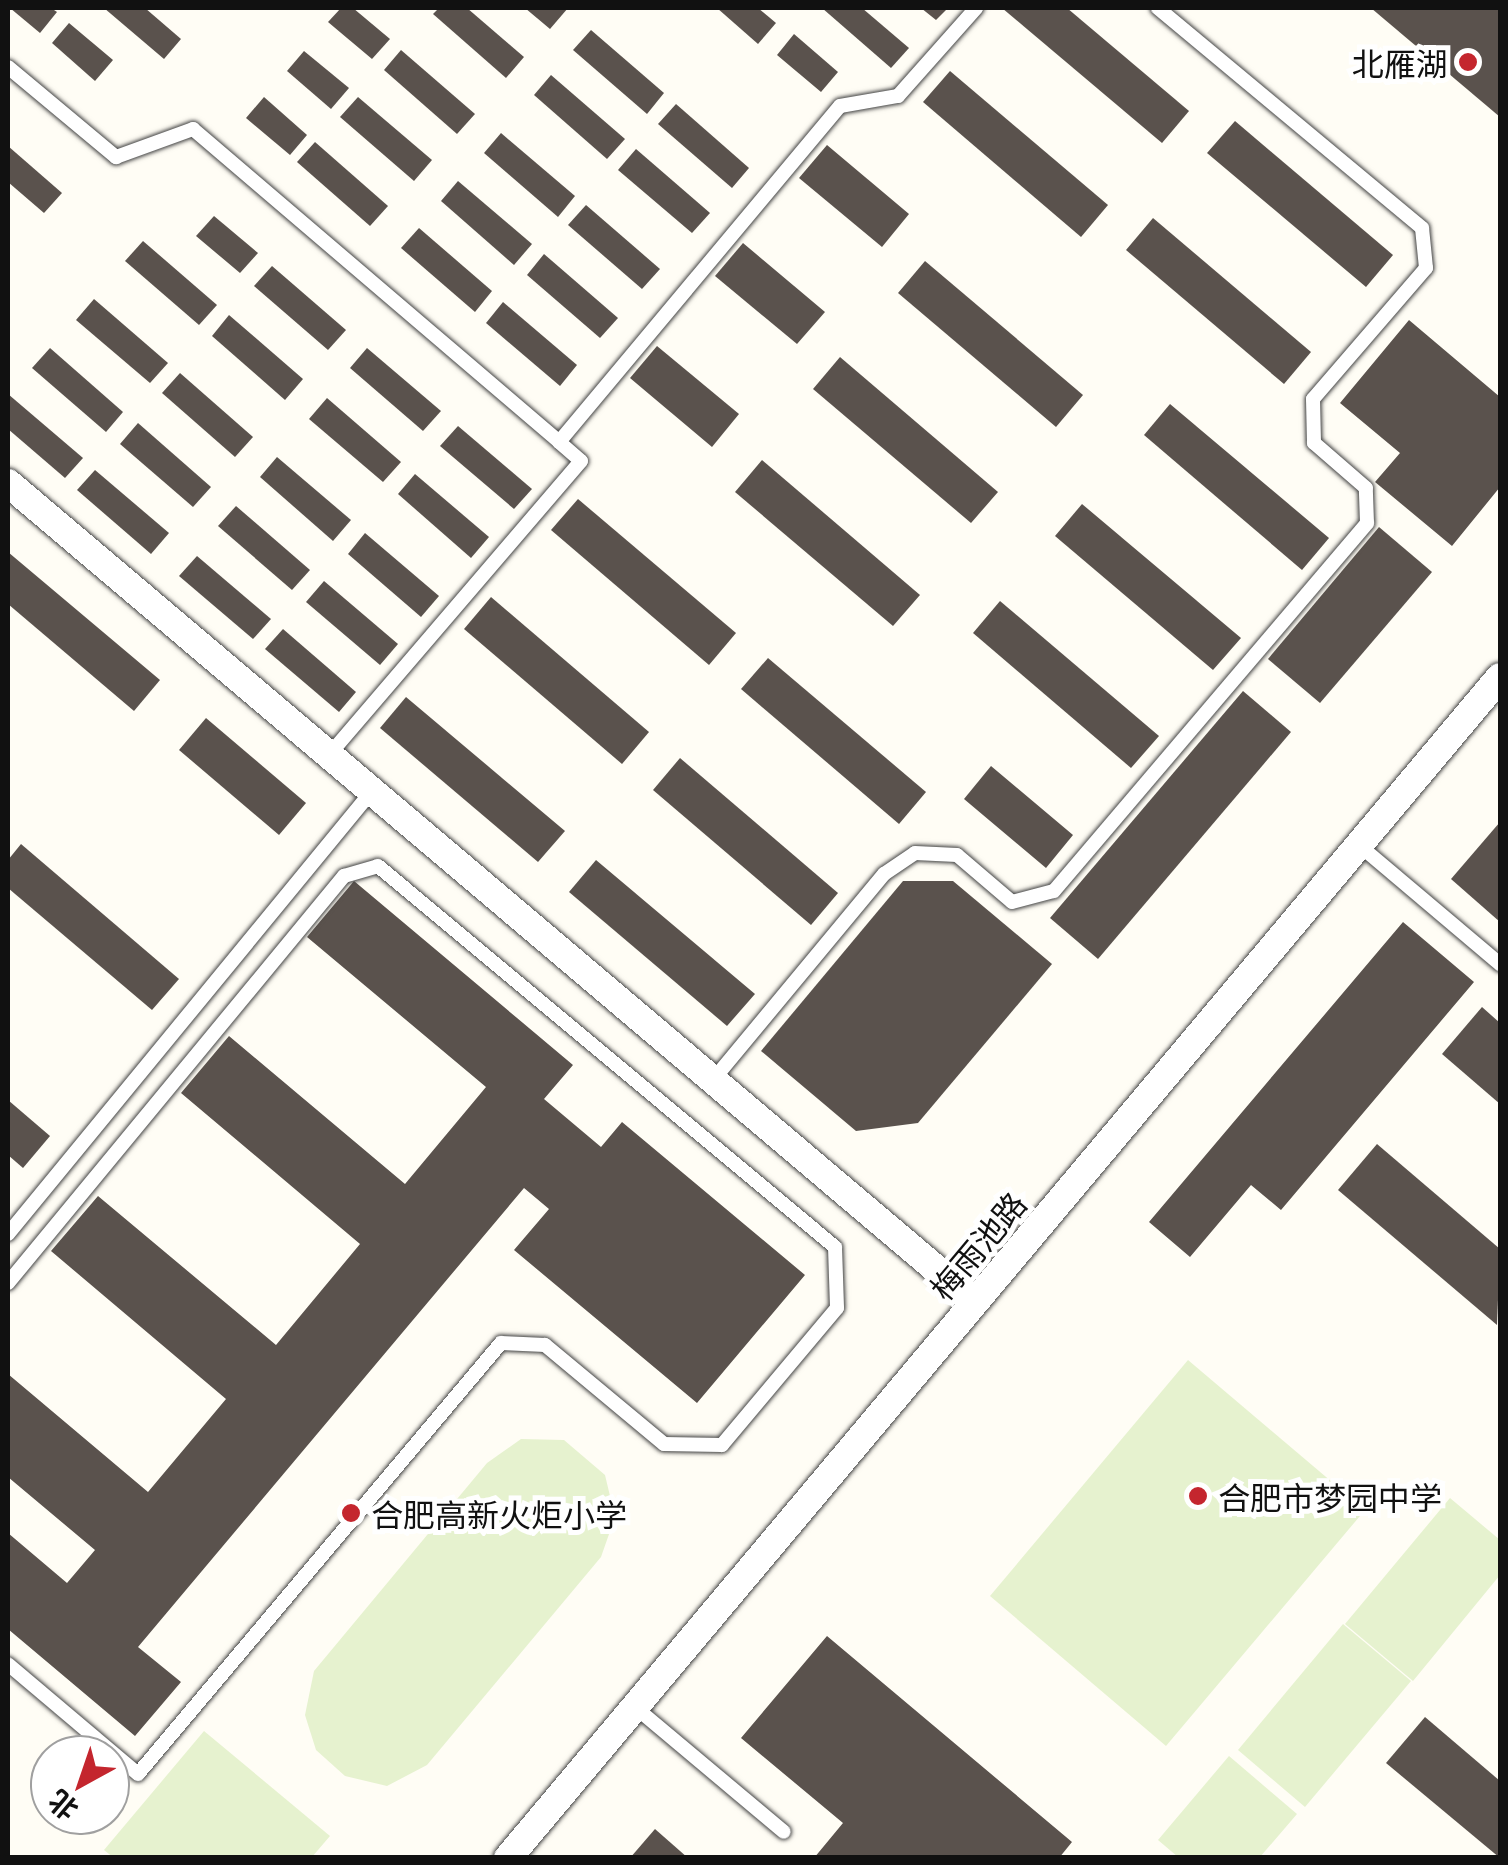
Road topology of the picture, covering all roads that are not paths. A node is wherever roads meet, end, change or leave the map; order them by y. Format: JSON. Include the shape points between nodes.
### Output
{"nodes":[{"id":1,"x":976,"y":8,"type":"edge"},
{"id":2,"x":1158,"y":8,"type":"edge"},
{"id":3,"x":8,"y":67,"type":"edge"},
{"id":4,"x":560,"y":442,"type":"junction"},
{"id":5,"x":8,"y":483,"type":"edge"},
{"id":6,"x":1500,"y":676,"type":"edge"},
{"id":7,"x":329,"y":755,"type":"junction"},
{"id":8,"x":372,"y":791,"type":"junction"},
{"id":9,"x":1359,"y":845,"type":"junction"},
{"id":10,"x":1500,"y":964,"type":"edge"},
{"id":11,"x":713,"y":1080,"type":"junction"},
{"id":12,"x":8,"y":1234,"type":"edge"},
{"id":13,"x":8,"y":1283,"type":"edge"},
{"id":14,"x":975,"y":1302,"type":"junction"},
{"id":15,"x":8,"y":1664,"type":"edge"},
{"id":16,"x":634,"y":1706,"type":"junction"},
{"id":17,"x":784,"y":1832,"type":"dead end"},
{"id":18,"x":508,"y":1858,"type":"edge"}],
"edges":[{"from":1,"to":4,"type":"lane","via":[[898,96],[840,106]]},
{"from":2,"to":11,"type":"lane","via":[[1422,228],[1426,268],[1313,399],[1314,443],[1366,488],[1366,523],[1054,891],[1012,902],[957,855],[915,853],[884,874]]},
{"from":3,"to":4,"type":"lane","via":[[116,157],[193,130]]},
{"from":4,"to":7,"type":"lane","via":[[581,461]]},
{"from":5,"to":7,"type":"street"},
{"from":6,"to":9,"type":"street","name":"梅雨池路"},
{"from":7,"to":8,"type":"street"},
{"from":8,"to":11,"type":"street"},
{"from":8,"to":12,"type":"lane"},
{"from":9,"to":10,"type":"lane"},
{"from":9,"to":14,"type":"street","name":"梅雨池路"},
{"from":11,"to":14,"type":"street"},
{"from":13,"to":15,"type":"lane","via":[[344,876],[378,866],[834,1248],[837,1308],[722,1446],[664,1444],[545,1345],[502,1343],[138,1774]]},
{"from":14,"to":16,"type":"street","name":"梅雨池路"},
{"from":16,"to":17,"type":"lane"},
{"from":16,"to":18,"type":"street","name":"梅雨池路"}]}
